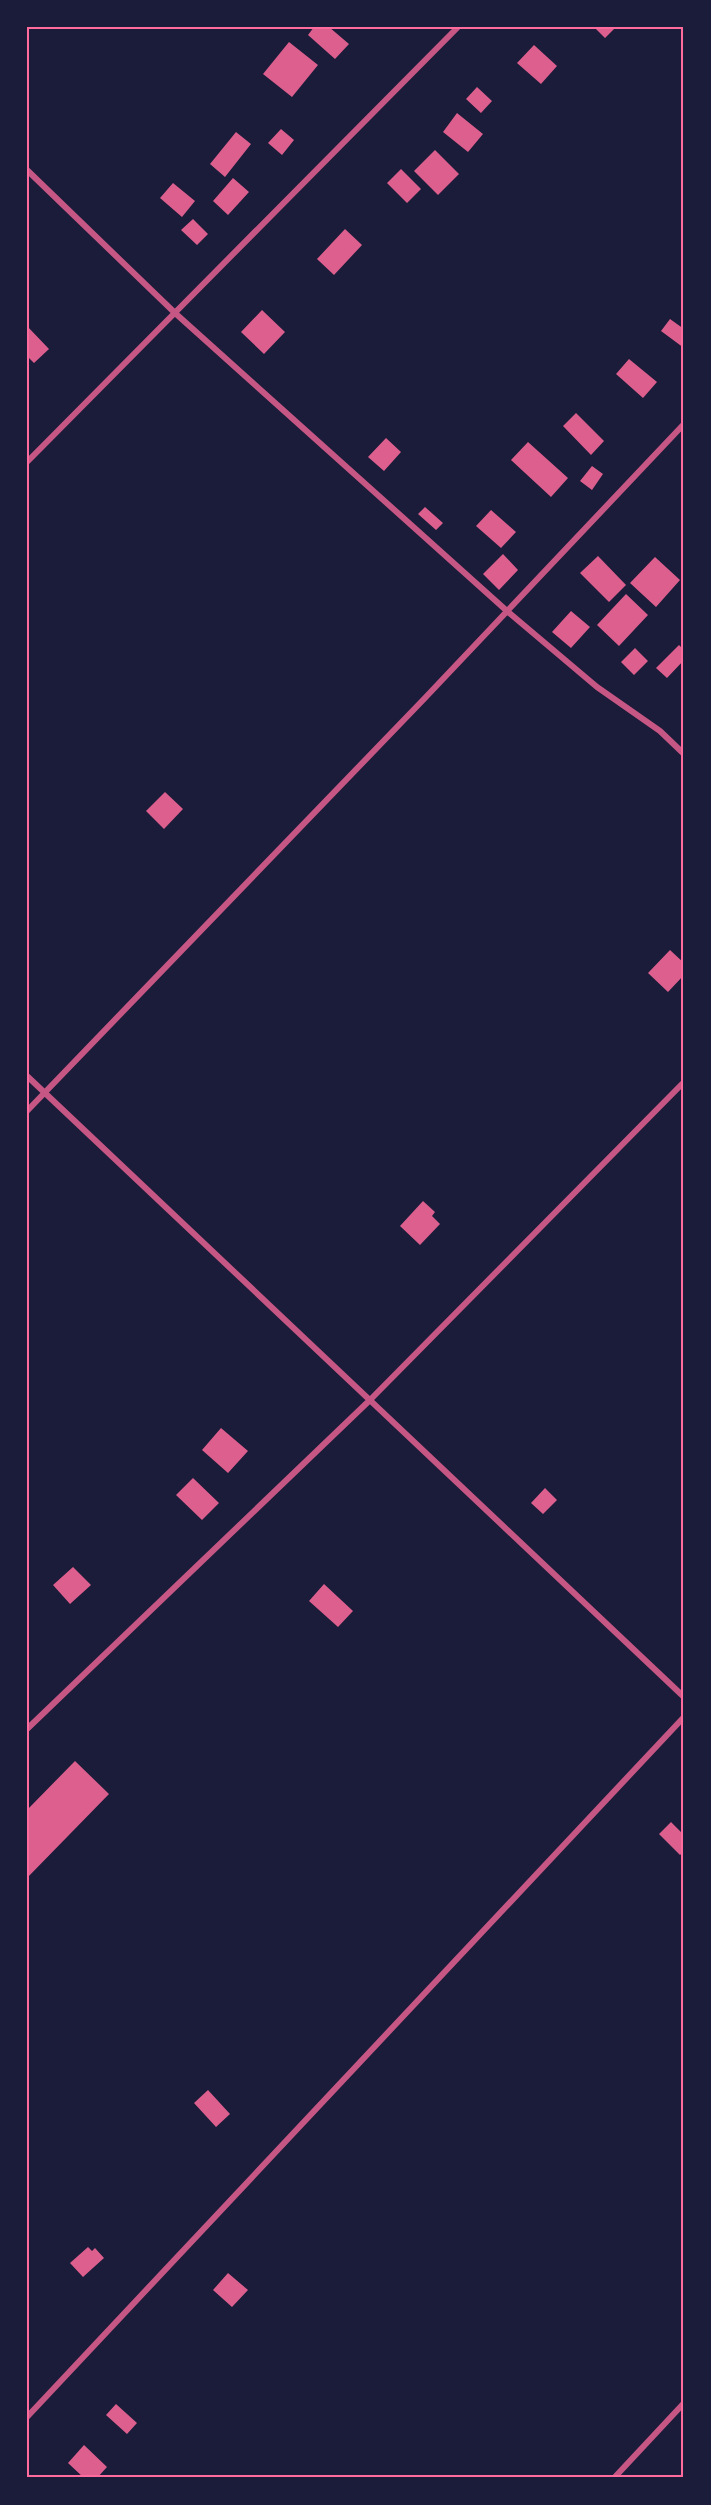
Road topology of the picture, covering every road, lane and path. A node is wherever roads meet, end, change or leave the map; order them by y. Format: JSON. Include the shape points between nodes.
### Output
{"nodes":[{"id":1,"x":458,"y":27,"type":"edge"},
{"id":2,"x":27,"y":170,"type":"edge"},
{"id":3,"x":175,"y":312,"type":"junction"},
{"id":4,"x":684,"y":424,"type":"edge"},
{"id":5,"x":27,"y":462,"type":"edge"},
{"id":6,"x":507,"y":610,"type":"junction"},
{"id":7,"x":684,"y":754,"type":"edge"},
{"id":8,"x":27,"y":1076,"type":"edge"},
{"id":9,"x":684,"y":1082,"type":"edge"},
{"id":10,"x":45,"y":1092,"type":"junction"},
{"id":11,"x":27,"y":1111,"type":"edge"},
{"id":12,"x":370,"y":1400,"type":"junction"},
{"id":13,"x":684,"y":1697,"type":"edge"},
{"id":14,"x":684,"y":1717,"type":"edge"},
{"id":15,"x":27,"y":1729,"type":"edge"},
{"id":16,"x":684,"y":2403,"type":"edge"},
{"id":17,"x":27,"y":2417,"type":"edge"},
{"id":18,"x":614,"y":2478,"type":"edge"}],
"edges":[{"from":1,"to":3,"type":"street"},
{"from":2,"to":3,"type":"street"},
{"from":3,"to":5,"type":"street"},
{"from":3,"to":6,"type":"street"},
{"from":4,"to":6,"type":"street"},
{"from":6,"to":7,"type":"street"},
{"from":6,"to":10,"type":"street"},
{"from":8,"to":10,"type":"street"},
{"from":9,"to":12,"type":"street"},
{"from":10,"to":11,"type":"street"},
{"from":10,"to":12,"type":"street"},
{"from":12,"to":13,"type":"street"},
{"from":12,"to":15,"type":"street"},
{"from":14,"to":17,"type":"street"},
{"from":16,"to":18,"type":"street"}]}
